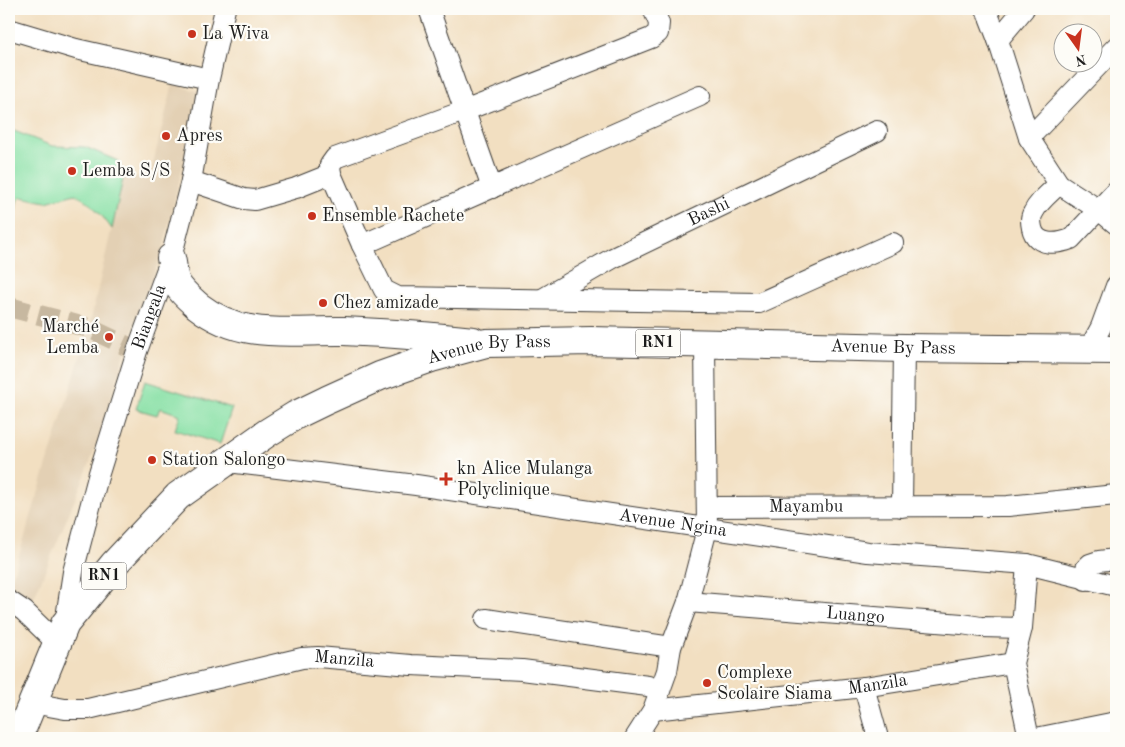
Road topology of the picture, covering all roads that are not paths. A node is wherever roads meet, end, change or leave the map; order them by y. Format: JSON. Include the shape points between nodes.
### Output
{"nodes":[{"id":1,"x":225,"y":9,"type":"edge"},
{"id":2,"x":429,"y":9,"type":"edge"},
{"id":3,"x":653,"y":9,"type":"edge"},
{"id":4,"x":986,"y":9,"type":"edge"},
{"id":5,"x":1024,"y":9,"type":"edge"},
{"id":6,"x":9,"y":30,"type":"edge"},
{"id":7,"x":998,"y":40,"type":"junction"},
{"id":8,"x":1116,"y":47,"type":"edge"},
{"id":9,"x":209,"y":79,"type":"junction"},
{"id":10,"x":700,"y":96,"type":"dead end"},
{"id":11,"x":464,"y":111,"type":"junction"},
{"id":12,"x":877,"y":131,"type":"dead end"},
{"id":13,"x":1030,"y":138,"type":"junction"},
{"id":14,"x":331,"y":174,"type":"junction"},
{"id":15,"x":191,"y":181,"type":"junction"},
{"id":16,"x":1058,"y":184,"type":"junction"},
{"id":17,"x":492,"y":188,"type":"junction"},
{"id":18,"x":1116,"y":191,"type":"edge"},
{"id":19,"x":1100,"y":210,"type":"junction"},
{"id":20,"x":1116,"y":224,"type":"edge"},
{"id":21,"x":893,"y":242,"type":"dead end"},
{"id":22,"x":362,"y":244,"type":"junction"},
{"id":23,"x":171,"y":258,"type":"junction"},
{"id":24,"x":1116,"y":286,"type":"edge"},
{"id":25,"x":544,"y":298,"type":"junction"},
{"id":26,"x":486,"y":343,"type":"junction"},
{"id":27,"x":705,"y":344,"type":"junction"},
{"id":28,"x":904,"y":348,"type":"junction"},
{"id":29,"x":1089,"y":349,"type":"junction"},
{"id":30,"x":1116,"y":350,"type":"edge"},
{"id":31,"x":228,"y":462,"type":"junction"},
{"id":32,"x":1116,"y":495,"type":"edge"},
{"id":33,"x":708,"y":507,"type":"junction"},
{"id":34,"x":902,"y":508,"type":"junction"},
{"id":35,"x":707,"y":529,"type":"junction"},
{"id":36,"x":1116,"y":559,"type":"edge"},
{"id":37,"x":1027,"y":564,"type":"junction"},
{"id":38,"x":1086,"y":580,"type":"junction"},
{"id":39,"x":1116,"y":586,"type":"edge"},
{"id":40,"x":9,"y":601,"type":"edge"},
{"id":41,"x":688,"y":602,"type":"junction"},
{"id":42,"x":486,"y":619,"type":"dead end"},
{"id":43,"x":1022,"y":628,"type":"junction"},
{"id":44,"x":61,"y":633,"type":"junction"},
{"id":45,"x":670,"y":647,"type":"junction"},
{"id":46,"x":1013,"y":663,"type":"junction"},
{"id":47,"x":864,"y":686,"type":"junction"},
{"id":48,"x":660,"y":690,"type":"junction"},
{"id":49,"x":653,"y":710,"type":"junction"},
{"id":50,"x":1116,"y":722,"type":"edge"},
{"id":51,"x":24,"y":726,"type":"edge"},
{"id":52,"x":635,"y":738,"type":"edge"},
{"id":53,"x":878,"y":738,"type":"edge"},
{"id":54,"x":1028,"y":738,"type":"edge"},
{"id":55,"x":1036,"y":738,"type":"edge"}],
"edges":[{"from":1,"to":9,"type":"street","name":"Biangala"},
{"from":2,"to":11,"type":"street"},
{"from":3,"to":11,"type":"street","via":[[659,23],[658,33],[651,38]]},
{"from":4,"to":7,"type":"street"},
{"from":5,"to":7,"type":"street"},
{"from":6,"to":9,"type":"street","via":[[76,49]]},
{"from":7,"to":13,"type":"street"},
{"from":8,"to":13,"type":"street"},
{"from":9,"to":15,"type":"street","name":"Biangala"},
{"from":10,"to":17,"type":"street"},
{"from":11,"to":14,"type":"street","via":[[335,158],[330,165]]},
{"from":11,"to":17,"type":"street"},
{"from":12,"to":25,"type":"street","name":"Bashi","via":[[613,258]]},
{"from":13,"to":16,"type":"street"},
{"from":14,"to":15,"type":"street","via":[[255,200]]},
{"from":14,"to":22,"type":"street"},
{"from":15,"to":23,"type":"street","name":"Biangala"},
{"from":16,"to":19,"type":"street"},
{"from":16,"to":19,"type":"street","via":[[1033,214],[1033,233],[1040,240],[1049,244],[1071,239]]},
{"from":17,"to":22,"type":"street"},
{"from":18,"to":19,"type":"street"},
{"from":19,"to":20,"type":"street"},
{"from":21,"to":25,"type":"street","via":[[759,303]]},
{"from":22,"to":25,"type":"street","via":[[384,290],[398,297]]},
{"from":23,"to":26,"type":"highway","via":[[176,282],[189,299],[205,312],[242,329],[409,334]]},
{"from":23,"to":44,"type":"street","name":"Biangala","via":[[137,351],[99,473],[72,572]]},
{"from":24,"to":29,"type":"street"},
{"from":26,"to":27,"type":"highway","name":"Avenue By Pass","number":"RN1"},
{"from":26,"to":31,"type":"highway","name":"Avenue By Pass","number":"RN1","via":[[380,376],[327,400],[267,433]]},
{"from":27,"to":28,"type":"highway","name":"Avenue By Pass","number":"RN1"},
{"from":27,"to":33,"type":"street"},
{"from":28,"to":29,"type":"highway","name":"Avenue By Pass","number":"RN1"},
{"from":28,"to":34,"type":"street"},
{"from":29,"to":30,"type":"highway","name":"Avenue By Pass","number":"RN1"},
{"from":31,"to":35,"type":"street","name":"Avenue Ngina","via":[[416,484]]},
{"from":31,"to":44,"type":"highway","name":"Avenue By Pass","number":"RN1","via":[[178,496],[114,564]]},
{"from":32,"to":34,"type":"street","name":"Mayambu","via":[[1008,506]]},
{"from":33,"to":34,"type":"street","name":"Mayambu"},
{"from":33,"to":35,"type":"street"},
{"from":35,"to":37,"type":"street","name":"Avenue Ngina","via":[[868,552]]},
{"from":35,"to":41,"type":"street"},
{"from":36,"to":38,"type":"street","via":[[1090,564],[1086,568]]},
{"from":37,"to":38,"type":"street","name":"Avenue Ngina"},
{"from":37,"to":43,"type":"street"},
{"from":38,"to":39,"type":"street","name":"Avenue Ngina"},
{"from":40,"to":44,"type":"street"},
{"from":41,"to":43,"type":"street","name":"Luango"},
{"from":41,"to":45,"type":"street"},
{"from":42,"to":45,"type":"street"},
{"from":43,"to":46,"type":"street"},
{"from":44,"to":51,"type":"highway","name":"Avenue By Pass","number":"RN1"},
{"from":45,"to":48,"type":"street","via":[[667,671]]},
{"from":46,"to":47,"type":"street","name":"Manzila"},
{"from":46,"to":54,"type":"street"},
{"from":47,"to":49,"type":"street","name":"Manzila"},
{"from":47,"to":53,"type":"street"},
{"from":48,"to":49,"type":"street"},
{"from":48,"to":51,"type":"street","name":"Manzila","via":[[522,670],[318,657],[302,658],[88,709],[65,709]]},
{"from":49,"to":52,"type":"street"},
{"from":50,"to":55,"type":"street"}]}
